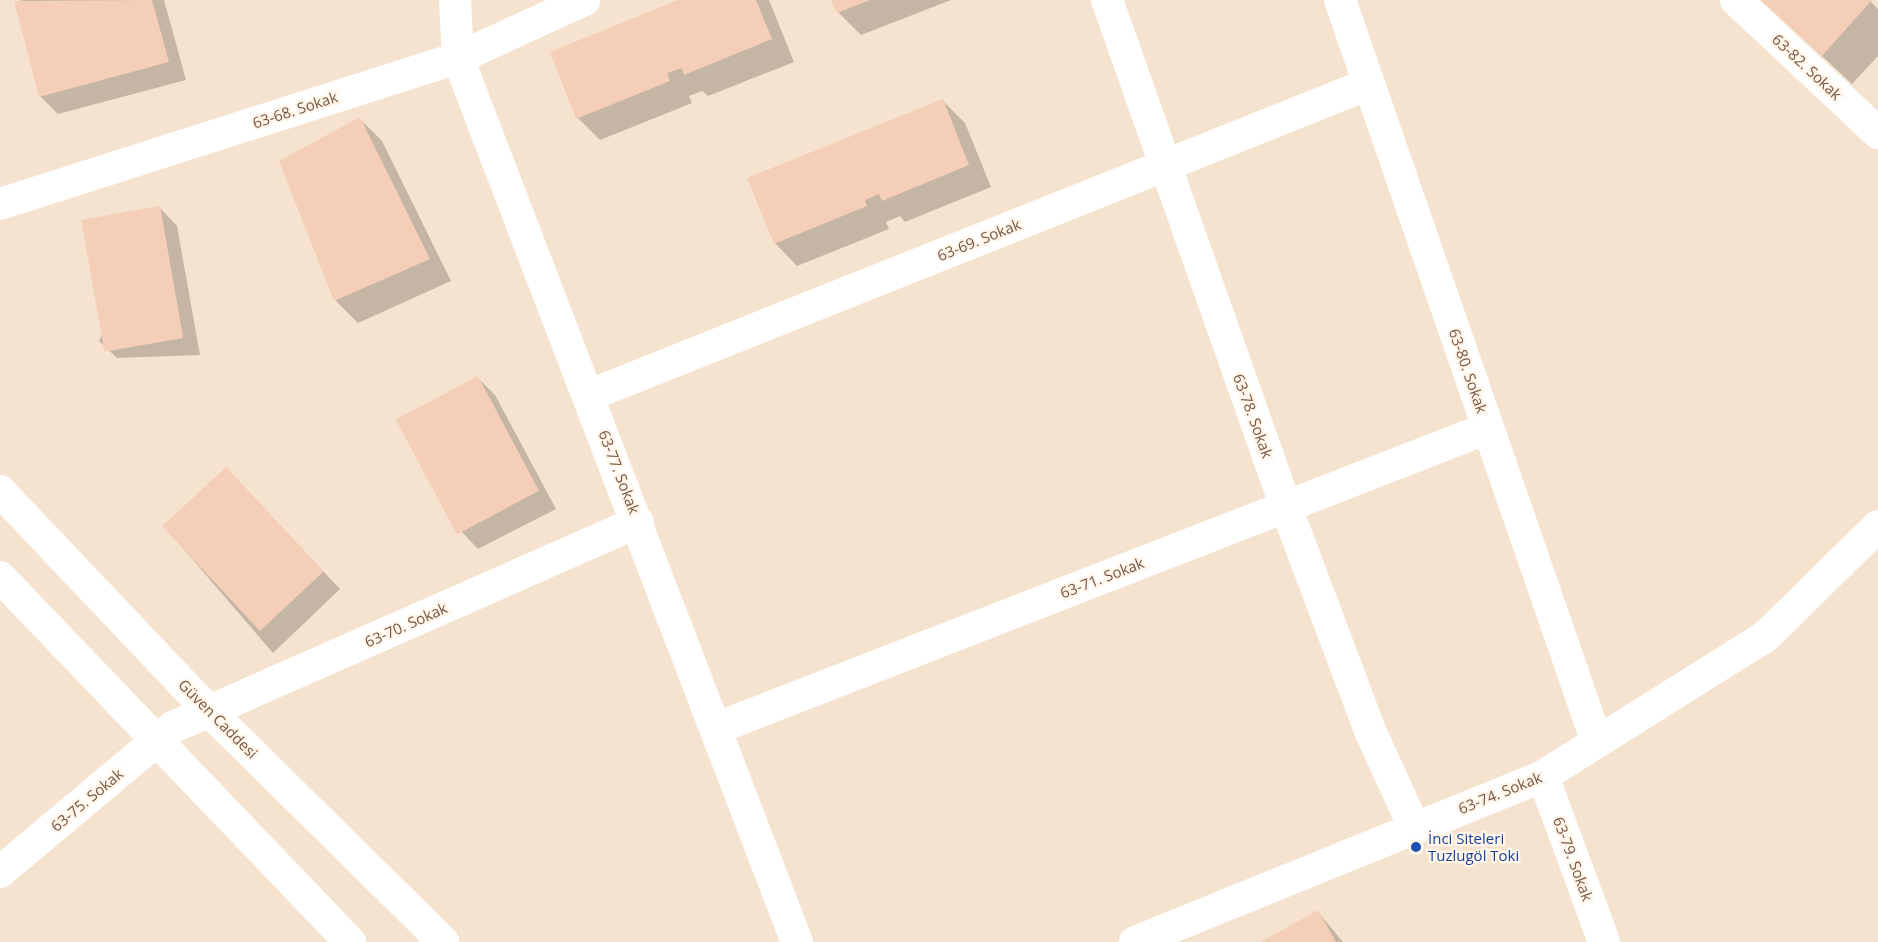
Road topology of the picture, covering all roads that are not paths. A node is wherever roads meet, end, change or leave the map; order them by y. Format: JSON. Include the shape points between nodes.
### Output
{"nodes":[{"id":1,"x":455,"y":0,"type":"edge"},
{"id":2,"x":584,"y":0,"type":"edge"},
{"id":3,"x":1107,"y":0,"type":"edge"},
{"id":4,"x":1340,"y":0,"type":"edge"},
{"id":5,"x":1737,"y":0,"type":"edge"},
{"id":6,"x":458,"y":58,"type":"junction"},
{"id":7,"x":1369,"y":84,"type":"junction"},
{"id":8,"x":1878,"y":133,"type":"edge"},
{"id":9,"x":1163,"y":166,"type":"junction"},
{"id":10,"x":0,"y":204,"type":"edge"},
{"id":11,"x":590,"y":395,"type":"junction"},
{"id":12,"x":1488,"y":428,"type":"junction"},
{"id":13,"x":0,"y":491,"type":"edge"},
{"id":14,"x":1286,"y":507,"type":"junction"},
{"id":15,"x":639,"y":522,"type":"junction"},
{"id":16,"x":1878,"y":526,"type":"edge"},
{"id":17,"x":0,"y":577,"type":"edge"},
{"id":18,"x":209,"y":711,"type":"junction"},
{"id":19,"x":717,"y":728,"type":"junction"},
{"id":20,"x":166,"y":734,"type":"junction"},
{"id":21,"x":1597,"y":742,"type":"junction"},
{"id":22,"x":1543,"y":776,"type":"junction"},
{"id":23,"x":1414,"y":827,"type":"junction"},
{"id":24,"x":0,"y":872,"type":"edge"},
{"id":25,"x":350,"y":942,"type":"edge"},
{"id":26,"x":442,"y":942,"type":"edge"},
{"id":27,"x":797,"y":942,"type":"edge"},
{"id":28,"x":1135,"y":942,"type":"edge"},
{"id":29,"x":1604,"y":942,"type":"edge"}],
"edges":[{"from":1,"to":6,"type":"street","name":"63-77. Sokak"},
{"from":2,"to":6,"type":"street","name":"63-68. Sokak"},
{"from":3,"to":9,"type":"street","name":"63-78. Sokak"},
{"from":4,"to":7,"type":"street","name":"63-80. Sokak"},
{"from":5,"to":8,"type":"street","name":"63-82. Sokak"},
{"from":6,"to":10,"type":"street","name":"63-68. Sokak"},
{"from":6,"to":11,"type":"street","name":"63-77. Sokak"},
{"from":7,"to":9,"type":"street","name":"63-69. Sokak"},
{"from":7,"to":12,"type":"street","name":"63-80. Sokak"},
{"from":9,"to":11,"type":"street","name":"63-69. Sokak"},
{"from":9,"to":14,"type":"street","name":"63-78. Sokak"},
{"from":11,"to":15,"type":"street","name":"63-77. Sokak"},
{"from":12,"to":14,"type":"street","name":"63-71. Sokak"},
{"from":12,"to":21,"type":"street","name":"63-80. Sokak"},
{"from":13,"to":18,"type":"street","name":"Güven Caddesi"},
{"from":14,"to":19,"type":"street","name":"63-71. Sokak"},
{"from":14,"to":23,"type":"street","name":"63-78. Sokak","via":[[1371,733]]},
{"from":15,"to":18,"type":"street","name":"63-70. Sokak"},
{"from":15,"to":19,"type":"street","name":"63-77. Sokak"},
{"from":16,"to":21,"type":"street","name":"63-74. Sokak","via":[[1765,637]]},
{"from":17,"to":20,"type":"street"},
{"from":18,"to":20,"type":"street","name":"63-70. Sokak"},
{"from":18,"to":26,"type":"street","name":"Güven Caddesi"},
{"from":19,"to":27,"type":"street","name":"63-77. Sokak"},
{"from":20,"to":24,"type":"street","name":"63-75. Sokak"},
{"from":20,"to":25,"type":"street"},
{"from":21,"to":22,"type":"street","name":"63-74. Sokak"},
{"from":22,"to":23,"type":"street","name":"63-74. Sokak"},
{"from":22,"to":29,"type":"street","name":"63-79. Sokak"},
{"from":23,"to":28,"type":"street","name":"63-74. Sokak"}]}
